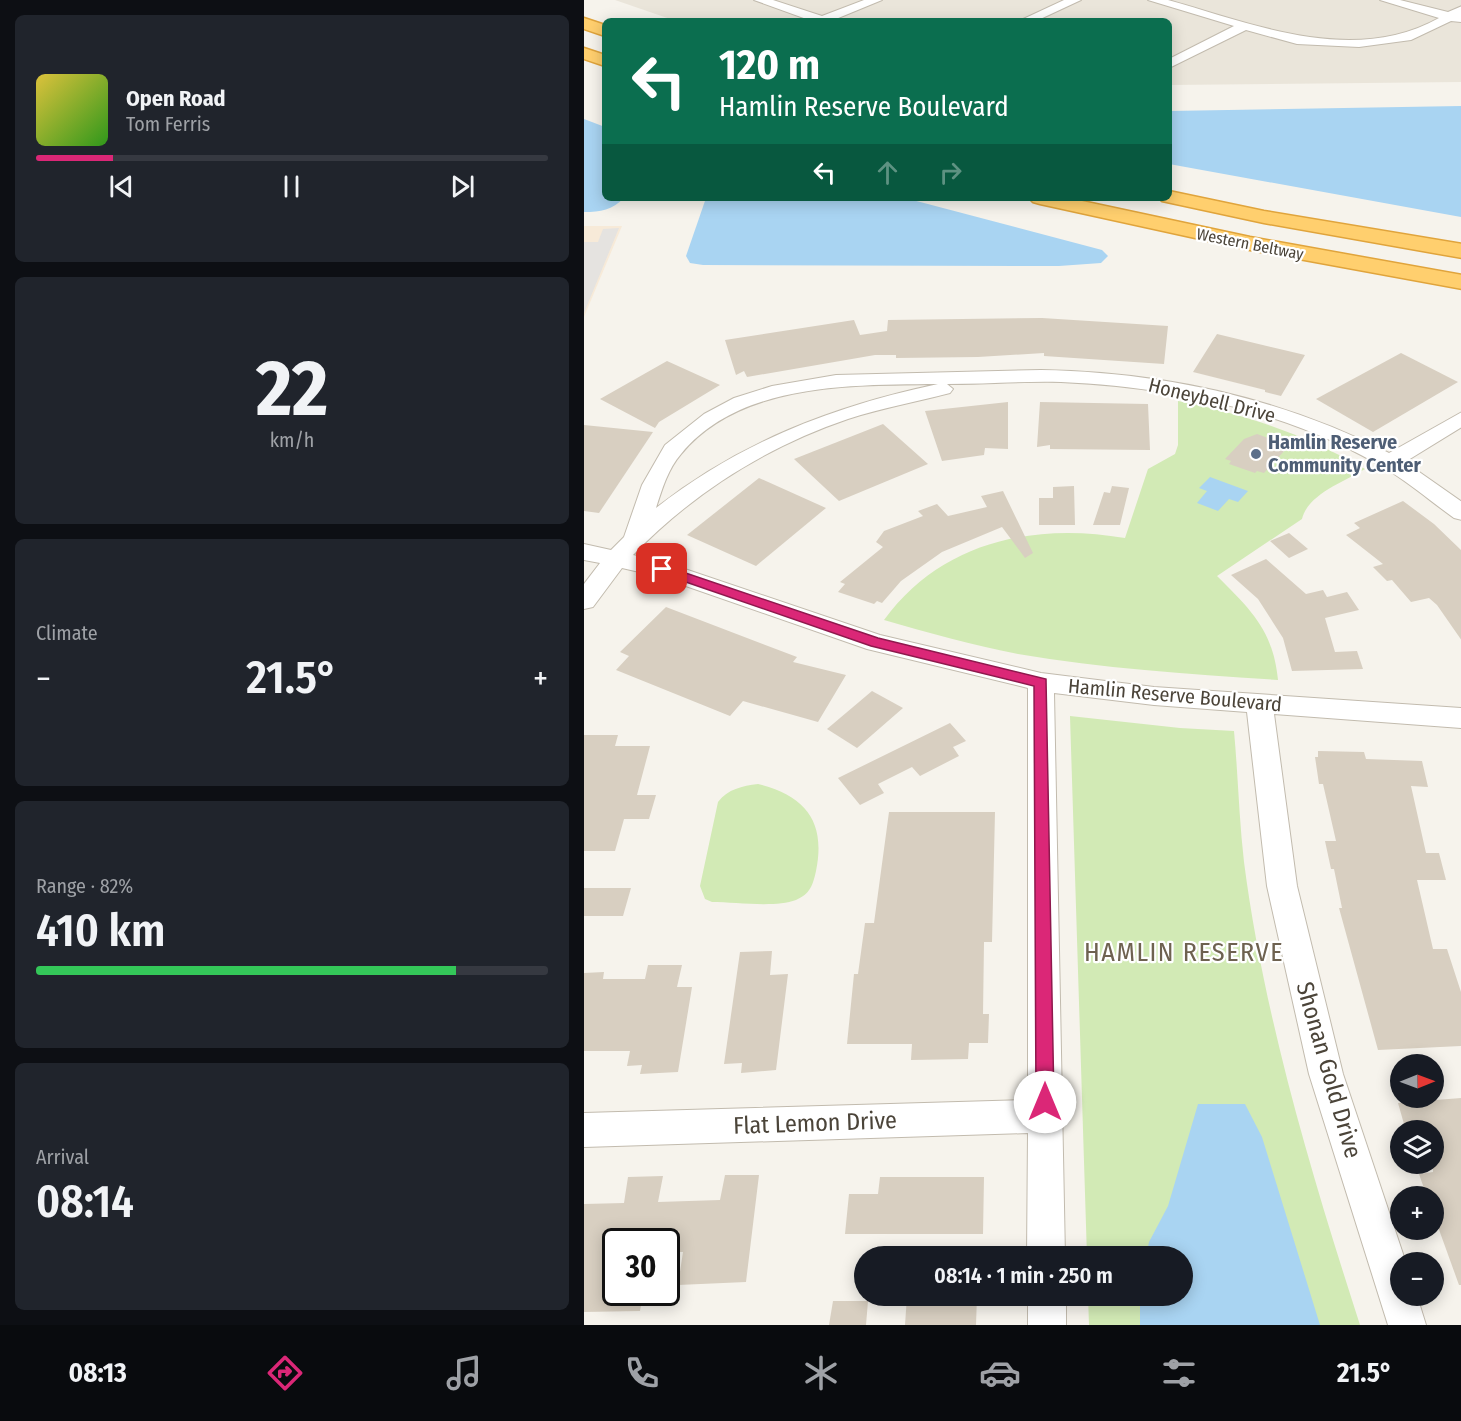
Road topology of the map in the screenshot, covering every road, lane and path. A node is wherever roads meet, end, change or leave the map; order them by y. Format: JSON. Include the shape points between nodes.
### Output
{"nodes":[{"id":1,"x":760,"y":0,"type":"edge"},
{"id":2,"x":876,"y":0,"type":"edge"},
{"id":3,"x":1075,"y":0,"type":"edge"},
{"id":4,"x":1154,"y":0,"type":"edge"},
{"id":5,"x":1386,"y":0,"type":"edge"},
{"id":6,"x":1457,"y":15,"type":"edge"},
{"id":7,"x":818,"y":18,"type":"edge"},
{"id":8,"x":829,"y":18,"type":"edge"},
{"id":9,"x":1032,"y":18,"type":"edge"},
{"id":10,"x":1229,"y":21,"type":"junction"},
{"id":11,"x":584,"y":23,"type":"edge"},
{"id":12,"x":1246,"y":26,"type":"junction"},
{"id":13,"x":602,"y":30,"type":"edge"},
{"id":14,"x":1172,"y":48,"type":"edge"},
{"id":15,"x":584,"y":53,"type":"edge"},
{"id":16,"x":602,"y":60,"type":"edge"},
{"id":17,"x":1172,"y":63,"type":"edge"},
{"id":18,"x":1172,"y":198,"type":"edge"},
{"id":19,"x":1053,"y":201,"type":"edge"},
{"id":20,"x":1462,"y":251,"type":"edge"},
{"id":21,"x":1462,"y":282,"type":"edge"},
{"id":22,"x":1008,"y":378,"type":"junction"},
{"id":23,"x":1462,"y":418,"type":"edge"},
{"id":24,"x":1390,"y":462,"type":"junction"},
{"id":25,"x":1462,"y":513,"type":"edge"},
{"id":26,"x":635,"y":536,"type":"junction"},
{"id":27,"x":584,"y":552,"type":"edge"},
{"id":28,"x":616,"y":558,"type":"junction"},
{"id":29,"x":584,"y":601,"type":"edge"},
{"id":30,"x":1041,"y":682,"type":"junction"},
{"id":31,"x":1259,"y":702,"type":"junction"},
{"id":32,"x":1462,"y":718,"type":"edge"},
{"id":33,"x":1045,"y":1116,"type":"junction"},
{"id":34,"x":584,"y":1130,"type":"edge"},
{"id":35,"x":1046,"y":1246,"type":"edge"},
{"id":36,"x":1047,"y":1306,"type":"edge"},
{"id":37,"x":1047,"y":1325,"type":"edge"},
{"id":38,"x":1408,"y":1325,"type":"edge"}],
"edges":[{"from":1,"to":7,"type":"street"},
{"from":2,"to":8,"type":"street"},
{"from":3,"to":9,"type":"street"},
{"from":4,"to":10,"type":"street"},
{"from":5,"to":6,"type":"street"},
{"from":6,"to":12,"type":"street","via":[[1410,36],[1361,43],[1297,40]]},
{"from":10,"to":12,"type":"street"},
{"from":10,"to":14,"type":"street"},
{"from":11,"to":13,"type":"highway"},
{"from":12,"to":17,"type":"street"},
{"from":15,"to":16,"type":"highway"},
{"from":18,"to":20,"type":"highway","name":"Western Beltway"},
{"from":19,"to":21,"type":"highway","name":"Western Beltway","via":[[1193,233]]},
{"from":22,"to":24,"type":"street","name":"Honeybell Drive","via":[[1072,376],[1125,380],[1222,398],[1334,435]]},
{"from":22,"to":26,"type":"street","name":"Honeybell Drive","via":[[924,392],[821,421],[719,471]]},
{"from":22,"to":26,"type":"street","name":"Honeybell Drive","via":[[817,381],[775,389],[737,404],[680,442],[660,469]]},
{"from":23,"to":24,"type":"street"},
{"from":24,"to":25,"type":"street","name":"Honeybell Drive"},
{"from":26,"to":28,"type":"street","name":"Honeybell Drive"},
{"from":27,"to":28,"type":"street","name":"Hamlin Reserve Boulevard"},
{"from":28,"to":29,"type":"street","name":"Honeybell Drive"},
{"from":28,"to":30,"type":"street","name":"Hamlin Reserve Boulevard","via":[[662,569],[876,643]]},
{"from":30,"to":31,"type":"street","name":"Hamlin Reserve Boulevard","via":[[1154,696]]},
{"from":30,"to":33,"type":"street"},
{"from":31,"to":32,"type":"street","name":"Hamlin Reserve Boulevard"},
{"from":31,"to":38,"type":"street","name":"Shonan Gold Drive","via":[[1282,886],[1326,1074]]},
{"from":33,"to":34,"type":"street","name":"Flat Lemon Drive"},
{"from":33,"to":35,"type":"street"},
{"from":36,"to":37,"type":"street"}]}
